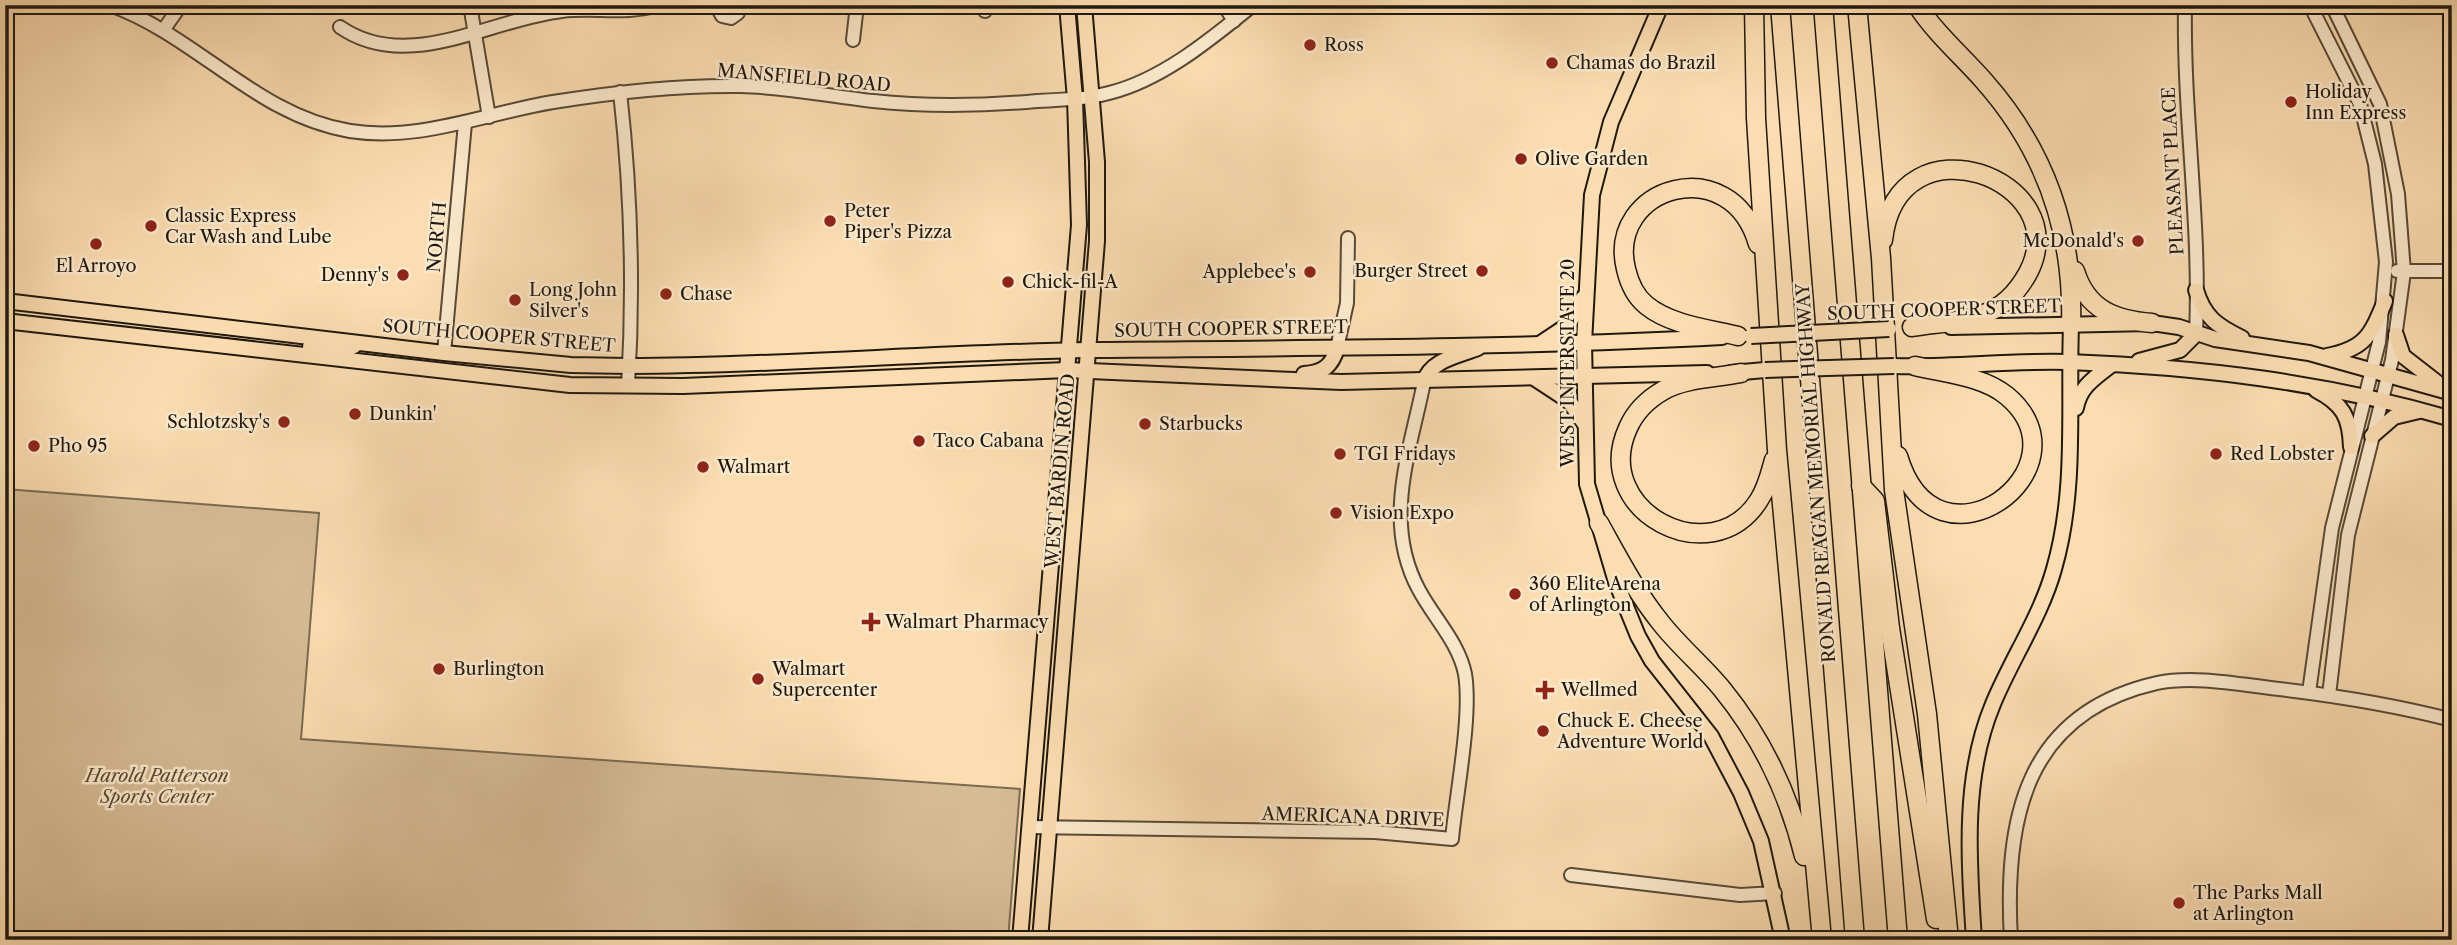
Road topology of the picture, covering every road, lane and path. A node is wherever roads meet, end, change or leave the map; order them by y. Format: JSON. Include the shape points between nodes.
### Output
{"nodes":[{"id":1,"x":110,"y":5,"type":"edge"},
{"id":2,"x":181,"y":5,"type":"edge"},
{"id":3,"x":470,"y":5,"type":"edge"},
{"id":4,"x":658,"y":5,"type":"edge"},
{"id":5,"x":716,"y":5,"type":"edge"},
{"id":6,"x":739,"y":5,"type":"edge"},
{"id":7,"x":857,"y":5,"type":"edge"},
{"id":8,"x":1067,"y":5,"type":"edge"},
{"id":9,"x":1084,"y":5,"type":"edge"},
{"id":10,"x":1224,"y":5,"type":"edge"},
{"id":11,"x":1253,"y":5,"type":"edge"},
{"id":12,"x":1661,"y":5,"type":"edge"},
{"id":13,"x":1754,"y":5,"type":"edge"},
{"id":14,"x":1780,"y":5,"type":"edge"},
{"id":15,"x":1823,"y":5,"type":"edge"},
{"id":16,"x":1857,"y":5,"type":"edge"},
{"id":17,"x":1917,"y":5,"type":"edge"},
{"id":18,"x":2185,"y":5,"type":"edge"},
{"id":19,"x":2310,"y":5,"type":"edge"},
{"id":20,"x":2332,"y":5,"type":"edge"},
{"id":21,"x":1234,"y":20,"type":"junction"},
{"id":22,"x":340,"y":27,"type":"dead end"},
{"id":23,"x":164,"y":29,"type":"junction"},
{"id":24,"x":475,"y":32,"type":"junction"},
{"id":25,"x":853,"y":40,"type":"dead end"},
{"id":26,"x":620,"y":92,"type":"junction"},
{"id":27,"x":1091,"y":96,"type":"junction"},
{"id":28,"x":1075,"y":99,"type":"junction"},
{"id":29,"x":489,"y":117,"type":"junction"},
{"id":30,"x":465,"y":123,"type":"junction"},
{"id":31,"x":2375,"y":164,"type":"junction"},
{"id":32,"x":2400,"y":210,"type":"junction"},
{"id":33,"x":1348,"y":239,"type":"dead end"},
{"id":34,"x":2068,"y":248,"type":"junction"},
{"id":35,"x":1881,"y":258,"type":"junction"},
{"id":36,"x":2386,"y":271,"type":"junction"},
{"id":37,"x":2452,"y":271,"type":"edge"},
{"id":38,"x":2404,"y":272,"type":"junction"},
{"id":39,"x":1586,"y":287,"type":"junction"},
{"id":40,"x":2196,"y":290,"type":"junction"},
{"id":41,"x":1768,"y":296,"type":"junction"},
{"id":42,"x":5,"y":301,"type":"edge"},
{"id":43,"x":2385,"y":301,"type":"junction"},
{"id":44,"x":5,"y":321,"type":"edge"},
{"id":45,"x":190,"y":323,"type":"junction"},
{"id":46,"x":2152,"y":323,"type":"junction"},
{"id":47,"x":2071,"y":326,"type":"junction"},
{"id":48,"x":1912,"y":327,"type":"junction"},
{"id":49,"x":2196,"y":334,"type":"junction"},
{"id":50,"x":2396,"y":335,"type":"junction"},
{"id":51,"x":1744,"y":336,"type":"junction"},
{"id":52,"x":355,"y":342,"type":"junction"},
{"id":53,"x":2249,"y":342,"type":"junction"},
{"id":54,"x":189,"y":343,"type":"junction"},
{"id":55,"x":1584,"y":343,"type":"junction"},
{"id":56,"x":1538,"y":344,"type":"junction"},
{"id":57,"x":1486,"y":345,"type":"junction"},
{"id":58,"x":1337,"y":348,"type":"junction"},
{"id":59,"x":1090,"y":350,"type":"junction"},
{"id":60,"x":1068,"y":351,"type":"junction"},
{"id":61,"x":275,"y":353,"type":"junction"},
{"id":62,"x":441,"y":353,"type":"junction"},
{"id":63,"x":2325,"y":357,"type":"junction"},
{"id":64,"x":2070,"y":362,"type":"junction"},
{"id":65,"x":376,"y":365,"type":"junction"},
{"id":66,"x":2117,"y":365,"type":"junction"},
{"id":67,"x":629,"y":366,"type":"junction"},
{"id":68,"x":1915,"y":366,"type":"junction"},
{"id":69,"x":2372,"y":369,"type":"junction"},
{"id":70,"x":1067,"y":370,"type":"junction"},
{"id":71,"x":1088,"y":370,"type":"junction"},
{"id":72,"x":1741,"y":373,"type":"junction"},
{"id":73,"x":1585,"y":376,"type":"junction"},
{"id":74,"x":1258,"y":378,"type":"junction"},
{"id":75,"x":1534,"y":378,"type":"junction"},
{"id":76,"x":1424,"y":382,"type":"junction"},
{"id":77,"x":2302,"y":383,"type":"junction"},
{"id":78,"x":628,"y":386,"type":"junction"},
{"id":79,"x":2386,"y":387,"type":"junction"},
{"id":80,"x":2452,"y":393,"type":"edge"},
{"id":81,"x":2365,"y":395,"type":"junction"},
{"id":82,"x":1889,"y":401,"type":"junction"},
{"id":83,"x":2424,"y":411,"type":"junction"},
{"id":84,"x":2452,"y":419,"type":"edge"},
{"id":85,"x":1585,"y":425,"type":"junction"},
{"id":86,"x":2372,"y":436,"type":"junction"},
{"id":87,"x":2071,"y":440,"type":"junction"},
{"id":88,"x":2351,"y":447,"type":"junction"},
{"id":89,"x":1777,"y":450,"type":"junction"},
{"id":90,"x":1861,"y":486,"type":"junction"},
{"id":91,"x":2341,"y":491,"type":"junction"},
{"id":92,"x":1599,"y":523,"type":"junction"},
{"id":93,"x":2347,"y":543,"type":"junction"},
{"id":94,"x":2329,"y":547,"type":"junction"},
{"id":95,"x":1049,"y":606,"type":"junction"},
{"id":96,"x":1068,"y":606,"type":"junction"},
{"id":97,"x":2339,"y":607,"type":"junction"},
{"id":98,"x":2309,"y":692,"type":"junction"},
{"id":99,"x":2329,"y":695,"type":"junction"},
{"id":100,"x":2452,"y":720,"type":"edge"},
{"id":101,"x":1029,"y":827,"type":"junction"},
{"id":102,"x":1048,"y":827,"type":"junction"},
{"id":103,"x":1571,"y":875,"type":"dead end"},
{"id":104,"x":1775,"y":893,"type":"junction"},
{"id":105,"x":1818,"y":915,"type":"junction"},
{"id":106,"x":1020,"y":940,"type":"edge"},
{"id":107,"x":1040,"y":940,"type":"edge"},
{"id":108,"x":1783,"y":940,"type":"edge"},
{"id":109,"x":1822,"y":940,"type":"edge"},
{"id":110,"x":1855,"y":940,"type":"edge"},
{"id":111,"x":1898,"y":940,"type":"edge"},
{"id":112,"x":1940,"y":940,"type":"edge"},
{"id":113,"x":1949,"y":940,"type":"edge"},
{"id":114,"x":1974,"y":940,"type":"edge"},
{"id":115,"x":2011,"y":940,"type":"edge"}],
"edges":[{"from":1,"to":23,"type":"street","name":"MANSFIELD ROAD"},
{"from":2,"to":23,"type":"street"},
{"from":3,"to":24,"type":"street"},
{"from":4,"to":24,"type":"street","via":[[635,10],[565,10]]},
{"from":5,"to":6,"type":"street","via":[[722,16],[731,18]]},
{"from":7,"to":25,"type":"street"},
{"from":8,"to":28,"type":"main road","name":"WEST BARDIN ROAD"},
{"from":9,"to":27,"type":"main road","name":"WEST BARDIN ROAD"},
{"from":10,"to":21,"type":"street"},
{"from":11,"to":21,"type":"street","name":"MANSFIELD ROAD"},
{"from":12,"to":39,"type":"main road","name":"WEST INTERSTATE 20","via":[[1620,100],[1600,161],[1592,195]]},
{"from":13,"to":41,"type":"highway"},
{"from":14,"to":110,"type":"highway","name":"RONALD REAGAN MEMORIAL HIGHWAY"},
{"from":15,"to":90,"type":"highway"},
{"from":16,"to":35,"type":"highway"},
{"from":17,"to":34,"type":"highway","via":[[1998,97],[2031,144],[2044,169]]},
{"from":18,"to":40,"type":"street","name":"PLEASANT PLACE"},
{"from":19,"to":31,"type":"street","via":[[2360,104]]},
{"from":20,"to":32,"type":"street","via":[[2380,104]]},
{"from":21,"to":27,"type":"street","name":"MANSFIELD ROAD","via":[[1135,85]]},
{"from":22,"to":24,"type":"street","via":[[355,38],[392,47]]},
{"from":23,"to":30,"type":"street","name":"MANSFIELD ROAD","via":[[260,96],[324,124],[372,133]]},
{"from":24,"to":29,"type":"street"},
{"from":26,"to":28,"type":"street","name":"MANSFIELD ROAD","via":[[743,86],[928,106]]},
{"from":26,"to":29,"type":"street","name":"MANSFIELD ROAD"},
{"from":26,"to":67,"type":"street","via":[[630,225]]},
{"from":27,"to":28,"type":"street","name":"MANSFIELD ROAD"},
{"from":27,"to":59,"type":"main road","name":"WEST BARDIN ROAD","via":[[1099,207]]},
{"from":28,"to":60,"type":"main road","name":"WEST BARDIN ROAD","via":[[1079,225]]},
{"from":29,"to":30,"type":"street","name":"MANSFIELD ROAD"},
{"from":30,"to":62,"type":"street","name":"NORTH"},
{"from":31,"to":32,"type":"street","via":[[2386,169],[2392,202]]},
{"from":31,"to":36,"type":"street"},
{"from":32,"to":38,"type":"street"},
{"from":33,"to":58,"type":"street","via":[[1348,303]]},
{"from":34,"to":46,"type":"highway","via":[[2079,284],[2092,303],[2121,320]]},
{"from":34,"to":47,"type":"highway","via":[[2073,282]]},
{"from":35,"to":48,"type":"highway","via":[[1891,211],[1915,182],[1947,169],[1965,169],[1996,178],[2021,199],[2035,245],[2031,268],[2010,299],[1980,316]]},
{"from":35,"to":82,"type":"highway"},
{"from":36,"to":38,"type":"street"},
{"from":36,"to":43,"type":"street"},
{"from":37,"to":38,"type":"street"},
{"from":38,"to":50,"type":"street"},
{"from":39,"to":55,"type":"main road","name":"WEST INTERSTATE 20"},
{"from":39,"to":56,"type":"main road","via":[[1568,325]]},
{"from":40,"to":49,"type":"street","name":"PLEASANT PLACE"},
{"from":40,"to":53,"type":"main road","via":[[2212,322]]},
{"from":41,"to":51,"type":"highway","via":[[1754,228],[1731,201],[1715,192],[1686,187],[1658,197],[1639,211],[1625,246],[1629,280],[1638,296],[1671,318]]},
{"from":41,"to":89,"type":"highway"},
{"from":42,"to":45,"type":"main road","name":"SOUTH COOPER STREET"},
{"from":43,"to":63,"type":"main road","via":[[2367,339],[2355,348]]},
{"from":43,"to":69,"type":"street"},
{"from":44,"to":54,"type":"main road","name":"SOUTH COOPER STREET"},
{"from":45,"to":52,"type":"main road","name":"SOUTH COOPER STREET"},
{"from":45,"to":54,"type":"main road"},
{"from":46,"to":47,"type":"main road","name":"SOUTH COOPER STREET"},
{"from":46,"to":49,"type":"main road","name":"SOUTH COOPER STREET"},
{"from":47,"to":48,"type":"main road","name":"SOUTH COOPER STREET"},
{"from":47,"to":64,"type":"main road"},
{"from":48,"to":51,"type":"main road","name":"SOUTH COOPER STREET","bridge":true},
{"from":49,"to":53,"type":"main road","name":"SOUTH COOPER STREET"},
{"from":49,"to":66,"type":"main road","via":[[2180,350]]},
{"from":50,"to":79,"type":"street"},
{"from":50,"to":80,"type":"main road","via":[[2408,361]]},
{"from":51,"to":55,"type":"main road","name":"SOUTH COOPER STREET"},
{"from":52,"to":61,"type":"main road","via":[[348,350],[293,345]]},
{"from":52,"to":62,"type":"main road","name":"SOUTH COOPER STREET"},
{"from":53,"to":63,"type":"main road","name":"SOUTH COOPER STREET"},
{"from":54,"to":61,"type":"main road","name":"SOUTH COOPER STREET"},
{"from":55,"to":56,"type":"main road","name":"SOUTH COOPER STREET"},
{"from":55,"to":73,"type":"main road","name":"WEST INTERSTATE 20"},
{"from":56,"to":57,"type":"main road","name":"SOUTH COOPER STREET"},
{"from":57,"to":58,"type":"main road","name":"SOUTH COOPER STREET"},
{"from":57,"to":76,"type":"main road","via":[[1434,365]]},
{"from":58,"to":59,"type":"main road","name":"SOUTH COOPER STREET"},
{"from":58,"to":74,"type":"main road","via":[[1328,367],[1316,374]]},
{"from":59,"to":60,"type":"main road","name":"SOUTH COOPER STREET"},
{"from":59,"to":71,"type":"main road","name":"WEST BARDIN ROAD"},
{"from":60,"to":67,"type":"main road","name":"SOUTH COOPER STREET"},
{"from":60,"to":70,"type":"main road","name":"WEST BARDIN ROAD"},
{"from":61,"to":65,"type":"main road","name":"SOUTH COOPER STREET"},
{"from":62,"to":65,"type":"main road","via":[[423,358],[383,354]]},
{"from":62,"to":67,"type":"main road","name":"SOUTH COOPER STREET"},
{"from":63,"to":69,"type":"main road","name":"SOUTH COOPER STREET"},
{"from":64,"to":66,"type":"main road","name":"SOUTH COOPER STREET"},
{"from":64,"to":68,"type":"main road","name":"SOUTH COOPER STREET"},
{"from":64,"to":87,"type":"main road"},
{"from":65,"to":78,"type":"main road","name":"SOUTH COOPER STREET","via":[[570,385]]},
{"from":66,"to":77,"type":"main road","name":"SOUTH COOPER STREET"},
{"from":66,"to":87,"type":"main road","via":[[2078,395]]},
{"from":67,"to":78,"type":"street"},
{"from":68,"to":72,"type":"main road","name":"SOUTH COOPER STREET","bridge":true},
{"from":68,"to":82,"type":"highway","via":[[1983,383],[2007,395],[2019,409],[2032,442],[2031,459],[2019,485],[1997,505],[1982,511],[1965,514],[1936,508],[1910,487],[1904,474]]},
{"from":69,"to":79,"type":"main road","name":"SOUTH COOPER STREET"},
{"from":69,"to":81,"type":"street"},
{"from":70,"to":71,"type":"main road","name":"SOUTH COOPER STREET"},
{"from":70,"to":78,"type":"main road","name":"SOUTH COOPER STREET"},
{"from":70,"to":95,"type":"main road","name":"WEST BARDIN ROAD"},
{"from":71,"to":74,"type":"main road","name":"SOUTH COOPER STREET"},
{"from":71,"to":96,"type":"main road","name":"WEST BARDIN ROAD"},
{"from":72,"to":73,"type":"main road","name":"SOUTH COOPER STREET"},
{"from":72,"to":89,"type":"highway","via":[[1672,386],[1639,409],[1623,439],[1621,463],[1627,487],[1639,507],[1660,524],[1689,533],[1713,532],[1747,514],[1758,502]]},
{"from":73,"to":75,"type":"main road","name":"SOUTH COOPER STREET"},
{"from":73,"to":85,"type":"main road","name":"WEST INTERSTATE 20"},
{"from":74,"to":76,"type":"main road","name":"SOUTH COOPER STREET"},
{"from":75,"to":76,"type":"main road","name":"SOUTH COOPER STREET"},
{"from":75,"to":85,"type":"main road","via":[[1569,401]]},
{"from":76,"to":102,"type":"street","name":"AMERICANA DRIVE","via":[[1402,475],[1399,513],[1418,589],[1457,651],[1465,676],[1452,839],[1375,832]]},
{"from":77,"to":81,"type":"main road","name":"SOUTH COOPER STREET"},
{"from":77,"to":88,"type":"main road","via":[[2336,401],[2345,412]]},
{"from":79,"to":80,"type":"main road","name":"SOUTH COOPER STREET"},
{"from":79,"to":81,"type":"main road","name":"SOUTH COOPER STREET"},
{"from":79,"to":83,"type":"main road","name":"SOUTH COOPER STREET"},
{"from":79,"to":86,"type":"street"},
{"from":81,"to":88,"type":"street"},
{"from":82,"to":113,"type":"highway","via":[[1894,490],[1927,715]]},
{"from":83,"to":84,"type":"main road","name":"SOUTH COOPER STREET"},
{"from":83,"to":86,"type":"main road","via":[[2394,417]]},
{"from":85,"to":92,"type":"main road","name":"WEST INTERSTATE 20","via":[[1587,484]]},
{"from":86,"to":93,"type":"street"},
{"from":87,"to":114,"type":"main road","via":[[2054,570],[1992,705],[1973,786],[1969,866]]},
{"from":88,"to":91,"type":"street"},
{"from":89,"to":105,"type":"highway"},
{"from":90,"to":111,"type":"highway"},
{"from":90,"to":112,"type":"highway","via":[[1875,501],[1890,628]]},
{"from":91,"to":93,"type":"street","via":[[2338,532]]},
{"from":91,"to":94,"type":"street"},
{"from":92,"to":104,"type":"main road","name":"WEST INTERSTATE 20","via":[[1638,636],[1711,736],[1761,841]]},
{"from":92,"to":105,"type":"highway","via":[[1644,601],[1721,688],[1766,753],[1797,829]]},
{"from":93,"to":97,"type":"street"},
{"from":94,"to":97,"type":"street","via":[[2336,556],[2334,587]]},
{"from":94,"to":98,"type":"street"},
{"from":95,"to":96,"type":"main road"},
{"from":95,"to":101,"type":"main road","name":"WEST BARDIN ROAD"},
{"from":96,"to":102,"type":"main road","name":"WEST BARDIN ROAD"},
{"from":97,"to":99,"type":"street"},
{"from":98,"to":99,"type":"street"},
{"from":98,"to":115,"type":"street","via":[[2158,683],[2118,693],[2072,721],[2044,755],[2018,814],[2009,893]]},
{"from":99,"to":100,"type":"street"},
{"from":101,"to":102,"type":"street","name":"AMERICANA DRIVE"},
{"from":101,"to":106,"type":"main road","name":"WEST BARDIN ROAD"},
{"from":102,"to":107,"type":"main road","name":"WEST BARDIN ROAD"},
{"from":103,"to":104,"type":"street","via":[[1740,895]]},
{"from":104,"to":108,"type":"main road","name":"WEST INTERSTATE 20"},
{"from":105,"to":109,"type":"highway"}]}
